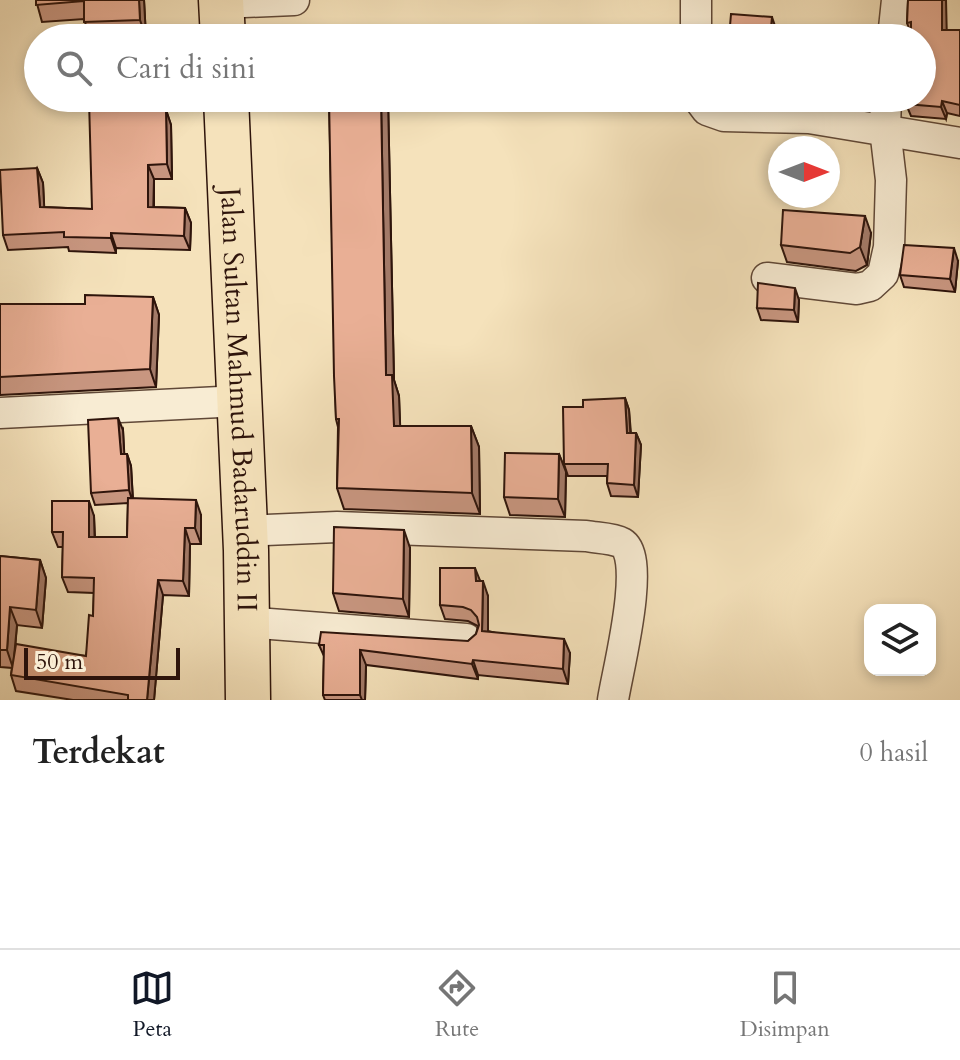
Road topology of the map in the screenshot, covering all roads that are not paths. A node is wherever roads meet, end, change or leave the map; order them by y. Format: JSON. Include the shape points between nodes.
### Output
{"nodes":[{"id":1,"x":294,"y":0,"type":"edge"},
{"id":2,"x":696,"y":0,"type":"edge"},
{"id":3,"x":897,"y":0,"type":"edge"},
{"id":4,"x":222,"y":14,"type":"edge"},
{"id":5,"x":696,"y":24,"type":"edge"},
{"id":6,"x":894,"y":24,"type":"edge"},
{"id":7,"x":227,"y":112,"type":"edge"},
{"id":8,"x":713,"y":112,"type":"edge"},
{"id":9,"x":886,"y":112,"type":"edge"},
{"id":10,"x":885,"y":129,"type":"junction"},
{"id":11,"x":960,"y":143,"type":"edge"},
{"id":12,"x":767,"y":278,"type":"dead end"},
{"id":13,"x":240,"y":401,"type":"junction"},
{"id":14,"x":0,"y":413,"type":"edge"},
{"id":15,"x":244,"y":531,"type":"junction"},
{"id":16,"x":245,"y":622,"type":"junction"},
{"id":17,"x":466,"y":639,"type":"edge"},
{"id":18,"x":248,"y":700,"type":"edge"},
{"id":19,"x":613,"y":700,"type":"edge"}],
"edges":[{"from":1,"to":4,"type":"street"},
{"from":2,"to":5,"type":"street"},
{"from":3,"to":6,"type":"street"},
{"from":7,"to":13,"type":"highway","name":"Jalan Sultan Mahmud Badaruddin II"},
{"from":8,"to":10,"type":"street"},
{"from":9,"to":10,"type":"street"},
{"from":10,"to":11,"type":"street"},
{"from":10,"to":12,"type":"street","via":[[891,180],[883,274],[857,289]]},
{"from":13,"to":14,"type":"street"},
{"from":13,"to":15,"type":"highway","name":"Jalan Sultan Mahmud Badaruddin II"},
{"from":15,"to":16,"type":"highway","name":"Jalan Sultan Mahmud Badaruddin II"},
{"from":15,"to":19,"type":"street","via":[[337,527],[586,536],[622,543],[633,565]]},
{"from":16,"to":17,"type":"street"},
{"from":16,"to":18,"type":"highway","name":"Jalan Sultan Mahmud Badaruddin II"}]}
